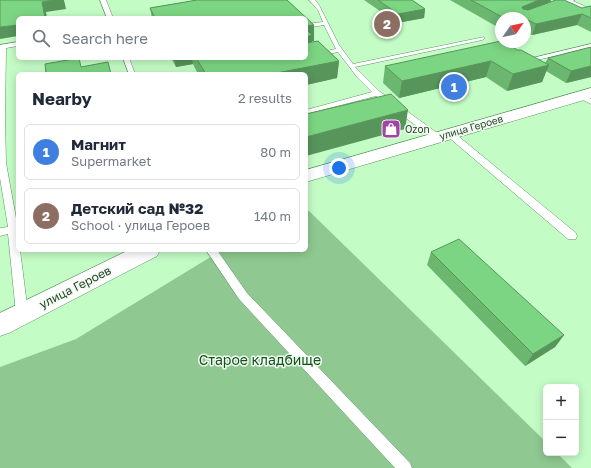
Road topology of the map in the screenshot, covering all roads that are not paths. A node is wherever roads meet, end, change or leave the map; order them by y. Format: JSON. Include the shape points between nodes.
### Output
{"nodes":[{"id":1,"x":103,"y":0,"type":"edge"},
{"id":2,"x":312,"y":0,"type":"edge"},
{"id":3,"x":569,"y":0,"type":"edge"},
{"id":4,"x":549,"y":8,"type":"edge"},
{"id":5,"x":591,"y":11,"type":"edge"},
{"id":6,"x":109,"y":16,"type":"edge"},
{"id":7,"x":325,"y":23,"type":"junction"},
{"id":8,"x":308,"y":26,"type":"edge"},
{"id":9,"x":482,"y":38,"type":"dead end"},
{"id":10,"x":16,"y":44,"type":"edge"},
{"id":11,"x":591,"y":46,"type":"edge"},
{"id":12,"x":2,"y":47,"type":"edge"},
{"id":13,"x":339,"y":50,"type":"junction"},
{"id":14,"x":308,"y":56,"type":"edge"},
{"id":15,"x":128,"y":60,"type":"edge"},
{"id":16,"x":519,"y":62,"type":"edge"},
{"id":17,"x":352,"y":66,"type":"junction"},
{"id":18,"x":2,"y":71,"type":"edge"},
{"id":19,"x":132,"y":72,"type":"edge"},
{"id":20,"x":378,"y":93,"type":"junction"},
{"id":21,"x":588,"y":97,"type":"edge"},
{"id":22,"x":308,"y":111,"type":"edge"},
{"id":23,"x":0,"y":118,"type":"edge"},
{"id":24,"x":443,"y":135,"type":"junction"},
{"id":25,"x":1,"y":163,"type":"edge"},
{"id":26,"x":308,"y":175,"type":"edge"},
{"id":27,"x":13,"y":229,"type":"junction"},
{"id":28,"x":0,"y":232,"type":"edge"},
{"id":29,"x":572,"y":236,"type":"dead end"},
{"id":30,"x":145,"y":252,"type":"edge"},
{"id":31,"x":212,"y":252,"type":"edge"},
{"id":32,"x":22,"y":314,"type":"junction"},
{"id":33,"x":0,"y":325,"type":"edge"},
{"id":34,"x":405,"y":468,"type":"edge"}],
"edges":[{"from":1,"to":6,"type":"lane"},
{"from":2,"to":7,"type":"lane","via":[[318,5]]},
{"from":3,"to":4,"type":"lane"},
{"from":3,"to":5,"type":"lane"},
{"from":7,"to":8,"type":"lane"},
{"from":7,"to":13,"type":"lane"},
{"from":9,"to":17,"type":"lane"},
{"from":10,"to":12,"type":"lane"},
{"from":11,"to":16,"type":"lane"},
{"from":12,"to":18,"type":"lane"},
{"from":13,"to":14,"type":"lane"},
{"from":13,"to":17,"type":"lane"},
{"from":15,"to":19,"type":"lane"},
{"from":17,"to":20,"type":"lane"},
{"from":18,"to":23,"type":"lane"},
{"from":20,"to":22,"type":"lane"},
{"from":20,"to":24,"type":"lane"},
{"from":21,"to":24,"type":"street","name":"улица Героев"},
{"from":23,"to":25,"type":"lane"},
{"from":24,"to":26,"type":"street","name":"улица Героев"},
{"from":24,"to":29,"type":"lane"},
{"from":25,"to":27,"type":"lane"},
{"from":27,"to":28,"type":"lane"},
{"from":27,"to":32,"type":"lane"},
{"from":30,"to":32,"type":"street","name":"улица Героев"},
{"from":31,"to":34,"type":"lane","via":[[243,296]]},
{"from":32,"to":33,"type":"street","name":"улица Героев"}]}
